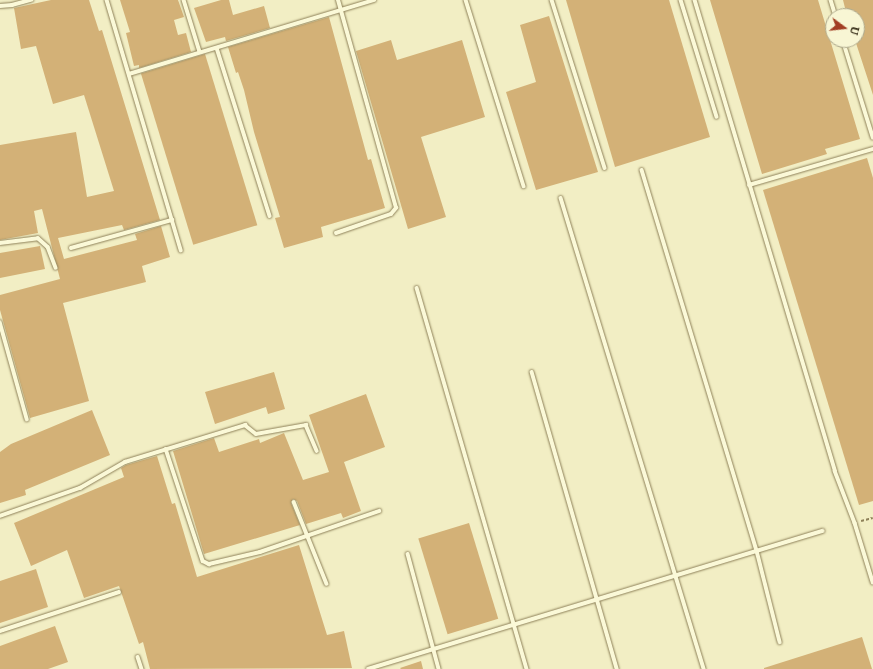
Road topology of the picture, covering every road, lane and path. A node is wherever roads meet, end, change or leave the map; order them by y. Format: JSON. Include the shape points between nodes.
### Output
{"nodes":[{"id":1,"x":32,"y":0,"type":"edge"},
{"id":2,"x":107,"y":0,"type":"edge"},
{"id":3,"x":184,"y":0,"type":"edge"},
{"id":4,"x":338,"y":0,"type":"edge"},
{"id":5,"x":374,"y":0,"type":"edge"},
{"id":6,"x":466,"y":0,"type":"edge"},
{"id":7,"x":552,"y":0,"type":"edge"},
{"id":8,"x":681,"y":0,"type":"edge"},
{"id":9,"x":695,"y":0,"type":"edge"},
{"id":10,"x":0,"y":6,"type":"edge"},
{"id":11,"x":341,"y":10,"type":"junction"},
{"id":12,"x":217,"y":48,"type":"junction"},
{"id":13,"x":845,"y":48,"type":"edge"},
{"id":14,"x":200,"y":52,"type":"junction"},
{"id":15,"x":129,"y":74,"type":"junction"},
{"id":16,"x":717,"y":117,"type":"dead end"},
{"id":17,"x":873,"y":137,"type":"edge"},
{"id":18,"x":873,"y":149,"type":"edge"},
{"id":19,"x":605,"y":168,"type":"dead end"},
{"id":20,"x":642,"y":170,"type":"dead end"},
{"id":21,"x":749,"y":185,"type":"junction"},
{"id":22,"x":524,"y":186,"type":"dead end"},
{"id":23,"x":561,"y":198,"type":"dead end"},
{"id":24,"x":270,"y":216,"type":"dead end"},
{"id":25,"x":172,"y":220,"type":"junction"},
{"id":26,"x":336,"y":233,"type":"dead end"},
{"id":27,"x":0,"y":243,"type":"edge"},
{"id":28,"x":71,"y":248,"type":"dead end"},
{"id":29,"x":181,"y":250,"type":"dead end"},
{"id":30,"x":56,"y":268,"type":"dead end"},
{"id":31,"x":417,"y":288,"type":"dead end"},
{"id":32,"x":0,"y":322,"type":"edge"},
{"id":33,"x":1,"y":326,"type":"edge"},
{"id":34,"x":532,"y":372,"type":"dead end"},
{"id":35,"x":27,"y":420,"type":"dead end"},
{"id":36,"x":166,"y":449,"type":"junction"},
{"id":37,"x":317,"y":451,"type":"dead end"},
{"id":38,"x":294,"y":502,"type":"dead end"},
{"id":39,"x":379,"y":511,"type":"dead end"},
{"id":40,"x":0,"y":516,"type":"edge"},
{"id":41,"x":873,"y":518,"type":"edge"},
{"id":42,"x":855,"y":523,"type":"junction"},
{"id":43,"x":823,"y":531,"type":"dead end"},
{"id":44,"x":308,"y":536,"type":"junction"},
{"id":45,"x":757,"y":551,"type":"junction"},
{"id":46,"x":408,"y":554,"type":"dead end"},
{"id":47,"x":677,"y":576,"type":"junction"},
{"id":48,"x":873,"y":582,"type":"edge"},
{"id":49,"x":327,"y":584,"type":"dead end"},
{"id":50,"x":119,"y":592,"type":"dead end"},
{"id":51,"x":598,"y":600,"type":"junction"},
{"id":52,"x":513,"y":625,"type":"junction"},
{"id":53,"x":0,"y":631,"type":"edge"},
{"id":54,"x":780,"y":642,"type":"dead end"},
{"id":55,"x":432,"y":649,"type":"junction"},
{"id":56,"x":138,"y":656,"type":"dead end"},
{"id":57,"x":142,"y":669,"type":"edge"},
{"id":58,"x":368,"y":669,"type":"edge"},
{"id":59,"x":439,"y":669,"type":"edge"},
{"id":60,"x":527,"y":669,"type":"edge"},
{"id":61,"x":617,"y":669,"type":"edge"},
{"id":62,"x":704,"y":669,"type":"edge"}],
"edges":[{"from":1,"to":10,"type":"lane","via":[[12,6]]},
{"from":2,"to":15,"type":"lane"},
{"from":3,"to":14,"type":"lane"},
{"from":4,"to":11,"type":"lane"},
{"from":5,"to":11,"type":"lane"},
{"from":6,"to":22,"type":"lane"},
{"from":7,"to":19,"type":"lane"},
{"from":8,"to":16,"type":"lane"},
{"from":9,"to":21,"type":"lane"},
{"from":11,"to":12,"type":"lane"},
{"from":11,"to":26,"type":"lane","via":[[396,208],[391,214]]},
{"from":12,"to":14,"type":"lane"},
{"from":12,"to":24,"type":"lane"},
{"from":13,"to":17,"type":"lane"},
{"from":14,"to":15,"type":"lane"},
{"from":15,"to":25,"type":"lane"},
{"from":18,"to":21,"type":"lane"},
{"from":20,"to":45,"type":"lane"},
{"from":21,"to":42,"type":"lane","via":[[835,471]]},
{"from":23,"to":47,"type":"lane"},
{"from":25,"to":28,"type":"lane"},
{"from":25,"to":29,"type":"lane"},
{"from":27,"to":30,"type":"lane","via":[[38,238],[48,247]]},
{"from":31,"to":52,"type":"lane"},
{"from":32,"to":33,"type":"lane"},
{"from":33,"to":35,"type":"lane"},
{"from":34,"to":51,"type":"lane"},
{"from":36,"to":37,"type":"lane","via":[[245,425],[256,434],[306,425]]},
{"from":36,"to":40,"type":"lane","via":[[125,462],[80,488]]},
{"from":36,"to":44,"type":"lane","via":[[203,561],[209,564],[260,552]]},
{"from":38,"to":44,"type":"lane"},
{"from":39,"to":44,"type":"lane"},
{"from":41,"to":42,"type":"path"},
{"from":42,"to":48,"type":"lane"},
{"from":43,"to":45,"type":"lane"},
{"from":44,"to":49,"type":"lane"},
{"from":45,"to":47,"type":"lane"},
{"from":45,"to":54,"type":"lane"},
{"from":46,"to":55,"type":"lane"},
{"from":47,"to":51,"type":"lane"},
{"from":47,"to":62,"type":"lane"},
{"from":50,"to":53,"type":"lane"},
{"from":51,"to":52,"type":"lane"},
{"from":51,"to":61,"type":"lane"},
{"from":52,"to":55,"type":"lane"},
{"from":52,"to":60,"type":"lane"},
{"from":55,"to":58,"type":"lane"},
{"from":55,"to":59,"type":"lane"},
{"from":56,"to":57,"type":"lane"}]}
